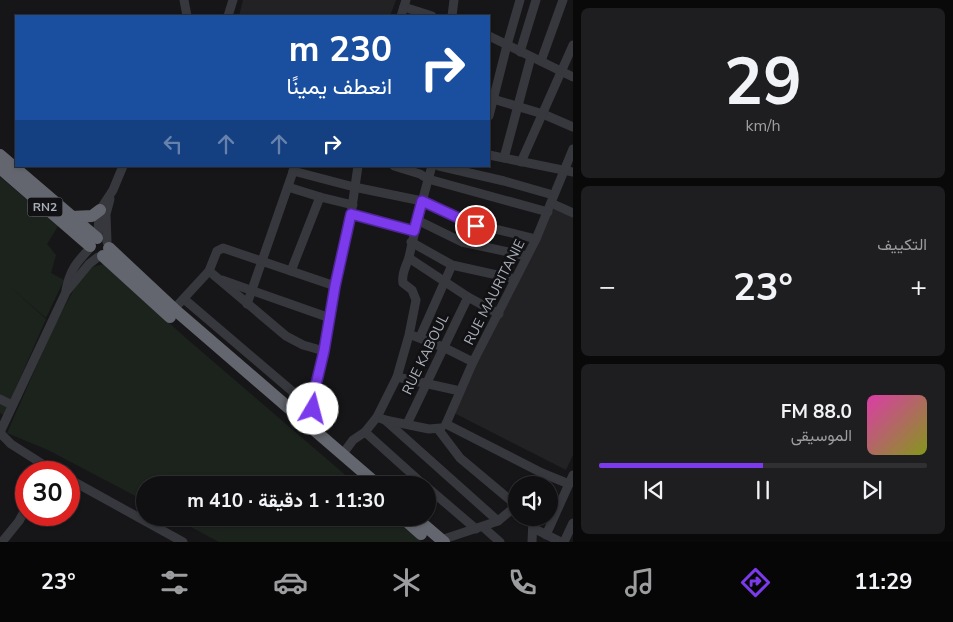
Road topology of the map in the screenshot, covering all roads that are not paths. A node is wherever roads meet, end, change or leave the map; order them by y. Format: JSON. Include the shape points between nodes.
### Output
{"nodes":[{"id":1,"x":184,"y":0,"type":"edge"},
{"id":2,"x":233,"y":0,"type":"edge"},
{"id":3,"x":454,"y":0,"type":"edge"},
{"id":4,"x":520,"y":0,"type":"edge"},
{"id":5,"x":536,"y":0,"type":"edge"},
{"id":6,"x":563,"y":0,"type":"edge"},
{"id":7,"x":405,"y":3,"type":"edge"},
{"id":8,"x":187,"y":15,"type":"edge"},
{"id":9,"x":228,"y":15,"type":"edge"},
{"id":10,"x":401,"y":15,"type":"edge"},
{"id":11,"x":426,"y":15,"type":"edge"},
{"id":12,"x":452,"y":15,"type":"edge"},
{"id":13,"x":490,"y":36,"type":"edge"},
{"id":14,"x":507,"y":45,"type":"junction"},
{"id":15,"x":573,"y":45,"type":"edge"},
{"id":16,"x":520,"y":52,"type":"junction"},
{"id":17,"x":531,"y":57,"type":"junction"},
{"id":18,"x":541,"y":61,"type":"junction"},
{"id":19,"x":562,"y":71,"type":"junction"},
{"id":20,"x":573,"y":77,"type":"edge"},
{"id":21,"x":492,"y":100,"type":"junction"},
{"id":22,"x":517,"y":106,"type":"junction"},
{"id":23,"x":490,"y":111,"type":"edge"},
{"id":24,"x":543,"y":114,"type":"junction"},
{"id":25,"x":573,"y":127,"type":"edge"},
{"id":26,"x":573,"y":149,"type":"edge"},
{"id":27,"x":490,"y":154,"type":"edge"},
{"id":28,"x":0,"y":155,"type":"edge"},
{"id":29,"x":504,"y":158,"type":"junction"},
{"id":30,"x":521,"y":162,"type":"junction"},
{"id":31,"x":124,"y":167,"type":"edge"},
{"id":32,"x":358,"y":167,"type":"edge"},
{"id":33,"x":397,"y":167,"type":"edge"},
{"id":34,"x":432,"y":167,"type":"edge"},
{"id":35,"x":443,"y":167,"type":"edge"},
{"id":36,"x":0,"y":168,"type":"edge"},
{"id":37,"x":294,"y":169,"type":"edge"},
{"id":38,"x":568,"y":172,"type":"edge"},
{"id":39,"x":428,"y":178,"type":"junction"},
{"id":40,"x":288,"y":187,"type":"junction"},
{"id":41,"x":354,"y":187,"type":"junction"},
{"id":42,"x":112,"y":190,"type":"junction"},
{"id":43,"x":320,"y":197,"type":"junction"},
{"id":44,"x":422,"y":201,"type":"junction"},
{"id":45,"x":551,"y":203,"type":"junction"},
{"id":46,"x":100,"y":210,"type":"junction"},
{"id":47,"x":352,"y":210,"type":"junction"},
{"id":48,"x":573,"y":213,"type":"edge"},
{"id":49,"x":72,"y":217,"type":"junction"},
{"id":50,"x":417,"y":220,"type":"junction"},
{"id":51,"x":414,"y":231,"type":"junction"},
{"id":52,"x":536,"y":239,"type":"junction"},
{"id":53,"x":411,"y":242,"type":"junction"},
{"id":54,"x":99,"y":248,"type":"junction"},
{"id":55,"x":527,"y":256,"type":"junction"},
{"id":56,"x":409,"y":258,"type":"junction"},
{"id":57,"x":262,"y":261,"type":"junction"},
{"id":58,"x":452,"y":264,"type":"junction"},
{"id":59,"x":209,"y":271,"type":"junction"},
{"id":60,"x":291,"y":271,"type":"junction"},
{"id":61,"x":218,"y":279,"type":"junction"},
{"id":62,"x":515,"y":279,"type":"junction"},
{"id":63,"x":444,"y":282,"type":"junction"},
{"id":64,"x":335,"y":286,"type":"junction"},
{"id":65,"x":251,"y":290,"type":"junction"},
{"id":66,"x":468,"y":297,"type":"junction"},
{"id":67,"x":184,"y":299,"type":"junction"},
{"id":68,"x":247,"y":304,"type":"junction"},
{"id":69,"x":174,"y":309,"type":"junction"},
{"id":70,"x":499,"y":314,"type":"junction"},
{"id":71,"x":330,"y":318,"type":"junction"},
{"id":72,"x":409,"y":335,"type":"junction"},
{"id":73,"x":420,"y":337,"type":"junction"},
{"id":74,"x":444,"y":348,"type":"junction"},
{"id":75,"x":324,"y":351,"type":"junction"},
{"id":76,"x":473,"y":362,"type":"junction"},
{"id":77,"x":397,"y":377,"type":"junction"},
{"id":78,"x":426,"y":384,"type":"junction"},
{"id":79,"x":460,"y":390,"type":"junction"},
{"id":80,"x":0,"y":399,"type":"edge"},
{"id":81,"x":12,"y":406,"type":"junction"},
{"id":82,"x":313,"y":409,"type":"junction"},
{"id":83,"x":381,"y":419,"type":"junction"},
{"id":84,"x":407,"y":424,"type":"junction"},
{"id":85,"x":442,"y":427,"type":"junction"},
{"id":86,"x":315,"y":432,"type":"junction"},
{"id":87,"x":365,"y":432,"type":"junction"},
{"id":88,"x":342,"y":455,"type":"junction"},
{"id":89,"x":38,"y":461,"type":"edge"},
{"id":90,"x":542,"y":473,"type":"junction"},
{"id":91,"x":355,"y":476,"type":"edge"},
{"id":92,"x":367,"y":476,"type":"edge"},
{"id":93,"x":414,"y":476,"type":"edge"},
{"id":94,"x":542,"y":476,"type":"edge"},
{"id":95,"x":571,"y":479,"type":"edge"},
{"id":96,"x":80,"y":486,"type":"edge"},
{"id":97,"x":436,"y":494,"type":"edge"},
{"id":98,"x":508,"y":499,"type":"edge"},
{"id":99,"x":508,"y":513,"type":"edge"},
{"id":100,"x":498,"y":521,"type":"junction"},
{"id":101,"x":573,"y":523,"type":"edge"},
{"id":102,"x":15,"y":526,"type":"edge"},
{"id":103,"x":415,"y":526,"type":"edge"},
{"id":104,"x":424,"y":526,"type":"edge"},
{"id":105,"x":531,"y":526,"type":"edge"},
{"id":106,"x":536,"y":526,"type":"edge"},
{"id":107,"x":480,"y":528,"type":"junction"},
{"id":108,"x":546,"y":535,"type":"junction"},
{"id":109,"x":439,"y":541,"type":"edge"},
{"id":110,"x":2,"y":542,"type":"edge"},
{"id":111,"x":182,"y":542,"type":"edge"},
{"id":112,"x":500,"y":542,"type":"edge"},
{"id":113,"x":532,"y":542,"type":"edge"},
{"id":114,"x":563,"y":542,"type":"edge"}],
"edges":[{"from":1,"to":8,"type":"street"},
{"from":2,"to":9,"type":"street"},
{"from":3,"to":12,"type":"street"},
{"from":4,"to":14,"type":"street"},
{"from":5,"to":16,"type":"street"},
{"from":6,"to":18,"type":"street"},
{"from":7,"to":10,"type":"street"},
{"from":7,"to":11,"type":"street"},
{"from":13,"to":14,"type":"street"},
{"from":14,"to":16,"type":"street"},
{"from":14,"to":21,"type":"street"},
{"from":15,"to":19,"type":"street"},
{"from":16,"to":17,"type":"street"},
{"from":17,"to":18,"type":"street"},
{"from":17,"to":22,"type":"street"},
{"from":18,"to":19,"type":"street"},
{"from":19,"to":20,"type":"street"},
{"from":19,"to":24,"type":"street"},
{"from":21,"to":22,"type":"street"},
{"from":21,"to":23,"type":"street"},
{"from":22,"to":24,"type":"street"},
{"from":22,"to":29,"type":"street"},
{"from":24,"to":25,"type":"street"},
{"from":24,"to":30,"type":"street"},
{"from":26,"to":38,"type":"street","name":"RUE MAURITANIE"},
{"from":27,"to":29,"type":"street"},
{"from":28,"to":49,"type":"highway","number":"RN2"},
{"from":29,"to":30,"type":"street"},
{"from":30,"to":38,"type":"street"},
{"from":31,"to":42,"type":"street"},
{"from":32,"to":41,"type":"street"},
{"from":33,"to":39,"type":"street"},
{"from":34,"to":39,"type":"street"},
{"from":35,"to":45,"type":"street","via":[[504,181]]},
{"from":36,"to":54,"type":"highway","number":"RN2"},
{"from":37,"to":40,"type":"street"},
{"from":37,"to":41,"type":"street"},
{"from":38,"to":45,"type":"street","name":"RUE MAURITANIE"},
{"from":39,"to":44,"type":"street"},
{"from":39,"to":45,"type":"street"},
{"from":40,"to":43,"type":"street"},
{"from":40,"to":57,"type":"street"},
{"from":41,"to":44,"type":"street"},
{"from":41,"to":47,"type":"street"},
{"from":42,"to":46,"type":"street"},
{"from":42,"to":54,"type":"street"},
{"from":43,"to":47,"type":"street"},
{"from":43,"to":60,"type":"street"},
{"from":44,"to":50,"type":"street"},
{"from":44,"to":52,"type":"street","via":[[466,222]]},
{"from":45,"to":48,"type":"street"},
{"from":45,"to":52,"type":"street","name":"RUE MAURITANIE"},
{"from":46,"to":49,"type":"highway","via":[[86,218]]},
{"from":46,"to":54,"type":"street"},
{"from":47,"to":51,"type":"street"},
{"from":47,"to":64,"type":"street"},
{"from":49,"to":54,"type":"highway","number":"RN2"},
{"from":50,"to":51,"type":"street"},
{"from":50,"to":55,"type":"street","via":[[462,242]]},
{"from":51,"to":53,"type":"street"},
{"from":52,"to":55,"type":"street","name":"RUE MAURITANIE"},
{"from":53,"to":56,"type":"street"},
{"from":53,"to":58,"type":"street"},
{"from":54,"to":69,"type":"highway","number":"RN2"},
{"from":54,"to":81,"type":"street","via":[[66,292]]},
{"from":54,"to":91,"type":"highway","number":"RN2","via":[[167,314]]},
{"from":55,"to":62,"type":"street","name":"RUE MAURITANIE"},
{"from":56,"to":63,"type":"street"},
{"from":56,"to":72,"type":"street","via":[[402,280],[416,300]]},
{"from":57,"to":59,"type":"street","via":[[223,248],[217,251]]},
{"from":57,"to":60,"type":"street"},
{"from":57,"to":65,"type":"street"},
{"from":58,"to":62,"type":"street"},
{"from":58,"to":63,"type":"street"},
{"from":59,"to":61,"type":"street"},
{"from":59,"to":67,"type":"street"},
{"from":60,"to":64,"type":"street"},
{"from":61,"to":65,"type":"street"},
{"from":61,"to":68,"type":"street"},
{"from":62,"to":70,"type":"street","name":"RUE MAURITANIE"},
{"from":63,"to":66,"type":"street"},
{"from":63,"to":73,"type":"street"},
{"from":64,"to":71,"type":"street"},
{"from":65,"to":68,"type":"street"},
{"from":65,"to":71,"type":"street"},
{"from":66,"to":70,"type":"street"},
{"from":66,"to":74,"type":"street","name":"RUE KABOUL"},
{"from":67,"to":69,"type":"street"},
{"from":67,"to":82,"type":"street"},
{"from":68,"to":75,"type":"street","via":[[286,336]]},
{"from":69,"to":86,"type":"highway","number":"RN2"},
{"from":70,"to":76,"type":"street","name":"RUE MAURITANIE"},
{"from":71,"to":75,"type":"street"},
{"from":72,"to":73,"type":"street"},
{"from":72,"to":77,"type":"street"},
{"from":73,"to":74,"type":"street"},
{"from":74,"to":76,"type":"street"},
{"from":74,"to":78,"type":"street","name":"RUE KABOUL"},
{"from":75,"to":82,"type":"street"},
{"from":76,"to":79,"type":"street","name":"RUE MAURITANIE"},
{"from":77,"to":78,"type":"street"},
{"from":77,"to":83,"type":"street"},
{"from":78,"to":79,"type":"street"},
{"from":78,"to":84,"type":"street","name":"RUE KABOUL"},
{"from":79,"to":85,"type":"street","name":"RUE MAURITANIE"},
{"from":80,"to":81,"type":"street"},
{"from":81,"to":89,"type":"street","via":[[1,434]]},
{"from":82,"to":86,"type":"street"},
{"from":83,"to":84,"type":"street"},
{"from":83,"to":87,"type":"street"},
{"from":83,"to":100,"type":"street"},
{"from":84,"to":85,"type":"street","via":[[429,429]]},
{"from":85,"to":90,"type":"street"},
{"from":85,"to":98,"type":"street","via":[[460,458]]},
{"from":86,"to":88,"type":"highway","number":"RN2"},
{"from":87,"to":88,"type":"street","via":[[353,440]]},
{"from":87,"to":93,"type":"street"},
{"from":88,"to":92,"type":"highway","number":"RN2"},
{"from":90,"to":94,"type":"street"},
{"from":90,"to":95,"type":"street"},
{"from":95,"to":108,"type":"street"},
{"from":96,"to":111,"type":"street"},
{"from":97,"to":107,"type":"street"},
{"from":99,"to":100,"type":"street"},
{"from":100,"to":107,"type":"street"},
{"from":101,"to":114,"type":"street"},
{"from":102,"to":110,"type":"street"},
{"from":103,"to":109,"type":"highway"},
{"from":104,"to":109,"type":"highway"},
{"from":105,"to":113,"type":"street"},
{"from":106,"to":108,"type":"street"},
{"from":107,"to":109,"type":"street"},
{"from":107,"to":112,"type":"street"},
{"from":108,"to":114,"type":"street"}]}
